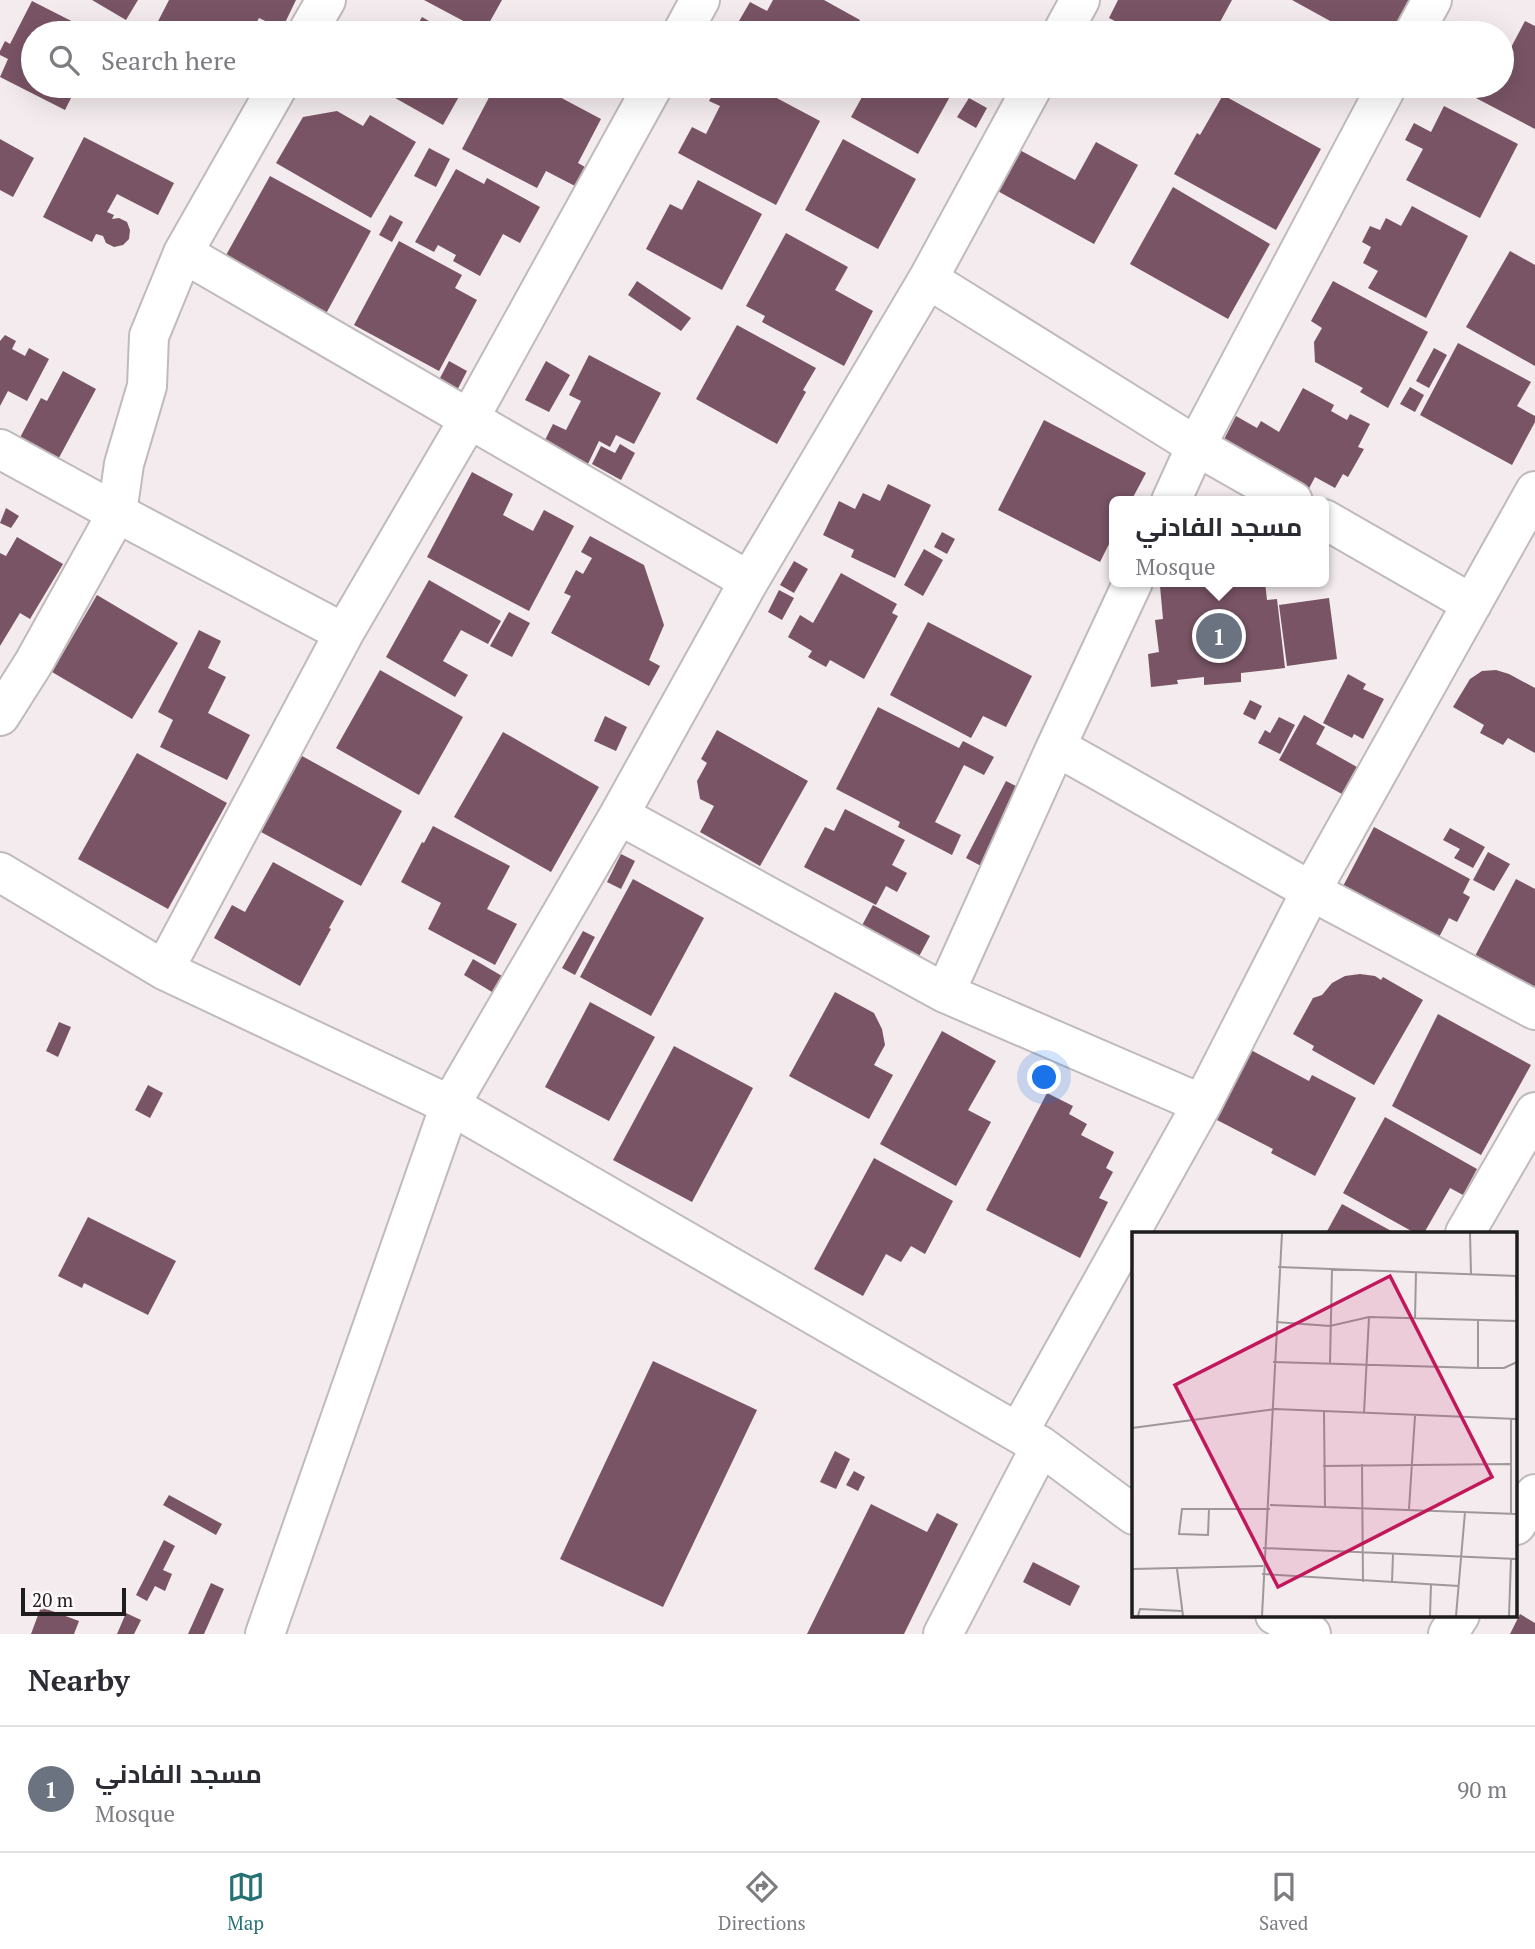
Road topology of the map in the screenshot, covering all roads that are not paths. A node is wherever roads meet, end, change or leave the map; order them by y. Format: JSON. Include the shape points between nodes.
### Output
{"nodes":[{"id":1,"x":326,"y":0,"type":"edge"},
{"id":2,"x":701,"y":0,"type":"edge"},
{"id":3,"x":1080,"y":0,"type":"edge"},
{"id":4,"x":1432,"y":0,"type":"edge"},
{"id":5,"x":314,"y":21,"type":"edge"},
{"id":6,"x":689,"y":21,"type":"edge"},
{"id":7,"x":1069,"y":21,"type":"edge"},
{"id":8,"x":1421,"y":21,"type":"edge"},
{"id":9,"x":271,"y":98,"type":"edge"},
{"id":10,"x":646,"y":98,"type":"edge"},
{"id":11,"x":1026,"y":98,"type":"edge"},
{"id":12,"x":1381,"y":98,"type":"edge"},
{"id":13,"x":183,"y":253,"type":"junction"},
{"id":14,"x":928,"y":279,"type":"junction"},
{"id":15,"x":469,"y":419,"type":"junction"},
{"id":16,"x":1196,"y":446,"type":"junction"},
{"id":17,"x":0,"y":449,"type":"edge"},
{"id":18,"x":1535,"y":491,"type":"edge"},
{"id":19,"x":1173,"y":496,"type":"edge"},
{"id":20,"x":1284,"y":496,"type":"edge"},
{"id":21,"x":117,"y":513,"type":"junction"},
{"id":22,"x":1329,"y":522,"type":"edge"},
{"id":23,"x":750,"y":582,"type":"junction"},
{"id":24,"x":1131,"y":587,"type":"edge"},
{"id":25,"x":1472,"y":604,"type":"junction"},
{"id":26,"x":345,"y":633,"type":"junction"},
{"id":27,"x":0,"y":716,"type":"edge"},
{"id":28,"x":1055,"y":749,"type":"junction"},
{"id":29,"x":619,"y":815,"type":"junction"},
{"id":30,"x":0,"y":872,"type":"edge"},
{"id":31,"x":1311,"y":891,"type":"junction"},
{"id":32,"x":164,"y":970,"type":"junction"},
{"id":33,"x":945,"y":993,"type":"junction"},
{"id":34,"x":1535,"y":1010,"type":"edge"},
{"id":35,"x":1202,"y":1104,"type":"junction"},
{"id":36,"x":450,"y":1105,"type":"junction"},
{"id":37,"x":1535,"y":1112,"type":"edge"},
{"id":38,"x":1136,"y":1232,"type":"edge"},
{"id":39,"x":1466,"y":1232,"type":"edge"},
{"id":40,"x":1132,"y":1241,"type":"edge"},
{"id":41,"x":1030,"y":1440,"type":"junction"},
{"id":42,"x":1535,"y":1494,"type":"edge"},
{"id":43,"x":1132,"y":1514,"type":"edge"},
{"id":44,"x":1518,"y":1522,"type":"edge"},
{"id":45,"x":1277,"y":1616,"type":"edge"},
{"id":46,"x":1459,"y":1616,"type":"edge"},
{"id":47,"x":265,"y":1634,"type":"edge"},
{"id":48,"x":943,"y":1634,"type":"edge"},
{"id":49,"x":1311,"y":1634,"type":"edge"},
{"id":50,"x":1448,"y":1634,"type":"edge"}],
"edges":[{"from":1,"to":5,"type":"street"},
{"from":2,"to":6,"type":"street"},
{"from":3,"to":7,"type":"street"},
{"from":4,"to":8,"type":"street"},
{"from":9,"to":13,"type":"street"},
{"from":10,"to":15,"type":"street"},
{"from":11,"to":14,"type":"street"},
{"from":12,"to":16,"type":"street"},
{"from":13,"to":15,"type":"street"},
{"from":13,"to":21,"type":"street","via":[[149,336],[147,386],[124,464]]},
{"from":14,"to":16,"type":"street"},
{"from":14,"to":23,"type":"street"},
{"from":15,"to":23,"type":"street"},
{"from":15,"to":26,"type":"street"},
{"from":16,"to":19,"type":"street"},
{"from":16,"to":20,"type":"street"},
{"from":17,"to":21,"type":"street"},
{"from":18,"to":25,"type":"street"},
{"from":21,"to":26,"type":"street"},
{"from":21,"to":27,"type":"street"},
{"from":22,"to":25,"type":"street"},
{"from":23,"to":29,"type":"street"},
{"from":24,"to":28,"type":"street"},
{"from":25,"to":31,"type":"street"},
{"from":26,"to":32,"type":"street"},
{"from":28,"to":31,"type":"street"},
{"from":28,"to":33,"type":"street"},
{"from":29,"to":33,"type":"street"},
{"from":29,"to":36,"type":"street"},
{"from":30,"to":32,"type":"street"},
{"from":31,"to":34,"type":"street"},
{"from":31,"to":35,"type":"street"},
{"from":32,"to":36,"type":"street"},
{"from":33,"to":35,"type":"street"},
{"from":35,"to":38,"type":"street"},
{"from":36,"to":41,"type":"street"},
{"from":36,"to":47,"type":"street"},
{"from":37,"to":39,"type":"street"},
{"from":40,"to":41,"type":"street"},
{"from":41,"to":43,"type":"street"},
{"from":41,"to":48,"type":"street"},
{"from":42,"to":44,"type":"street"},
{"from":45,"to":49,"type":"street"},
{"from":46,"to":50,"type":"street"}]}
